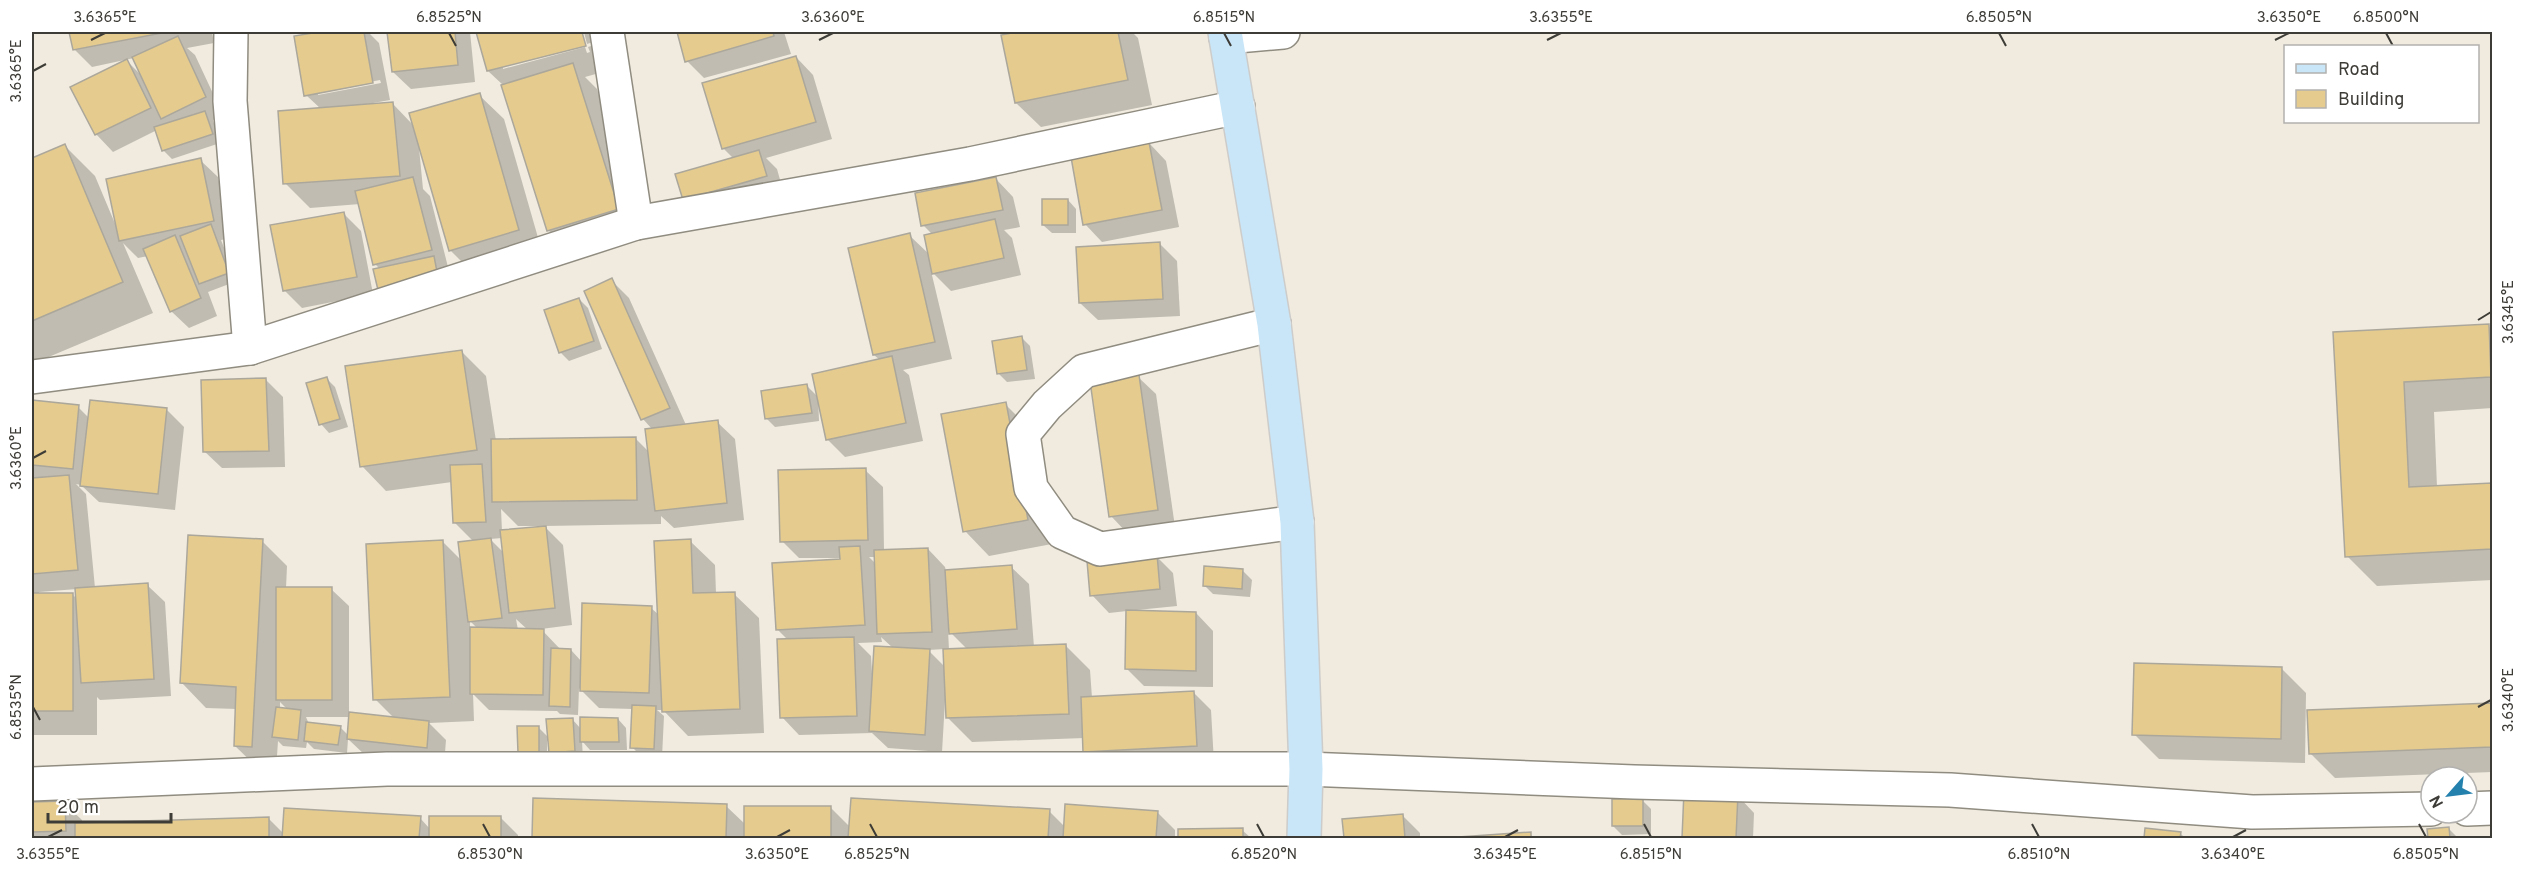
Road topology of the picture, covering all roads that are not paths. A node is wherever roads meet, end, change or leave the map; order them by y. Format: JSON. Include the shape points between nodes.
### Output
{"nodes":[{"id":1,"x":231,"y":32,"type":"edge"},
{"id":2,"x":608,"y":32,"type":"edge"},
{"id":3,"x":1283,"y":32,"type":"edge"},
{"id":4,"x":1225,"y":34,"type":"edge"},
{"id":5,"x":1238,"y":107,"type":"junction"},
{"id":6,"x":636,"y":223,"type":"junction"},
{"id":7,"x":1274,"y":324,"type":"junction"},
{"id":8,"x":249,"y":348,"type":"junction"},
{"id":9,"x":32,"y":377,"type":"edge"},
{"id":10,"x":1297,"y":522,"type":"junction"},
{"id":11,"x":1306,"y":769,"type":"junction"},
{"id":12,"x":32,"y":784,"type":"edge"},
{"id":13,"x":2419,"y":809,"type":"edge"},
{"id":14,"x":1304,"y":838,"type":"edge"}],
"edges":[{"from":1,"to":8,"type":"street","via":[[230,101]]},
{"from":2,"to":6,"type":"street"},
{"from":3,"to":4,"type":"street"},
{"from":4,"to":5,"type":"main road"},
{"from":5,"to":6,"type":"street","via":[[970,164]]},
{"from":5,"to":7,"type":"main road"},
{"from":6,"to":8,"type":"street"},
{"from":7,"to":10,"type":"main road"},
{"from":7,"to":10,"type":"street","via":[[1084,371],[1023,434],[1031,488],[1062,532],[1100,549]]},
{"from":8,"to":9,"type":"street"},
{"from":10,"to":11,"type":"main road"},
{"from":11,"to":12,"type":"street","via":[[387,769]]},
{"from":11,"to":13,"type":"street","via":[[1950,790],[2252,812]]},
{"from":11,"to":14,"type":"main road"}]}
